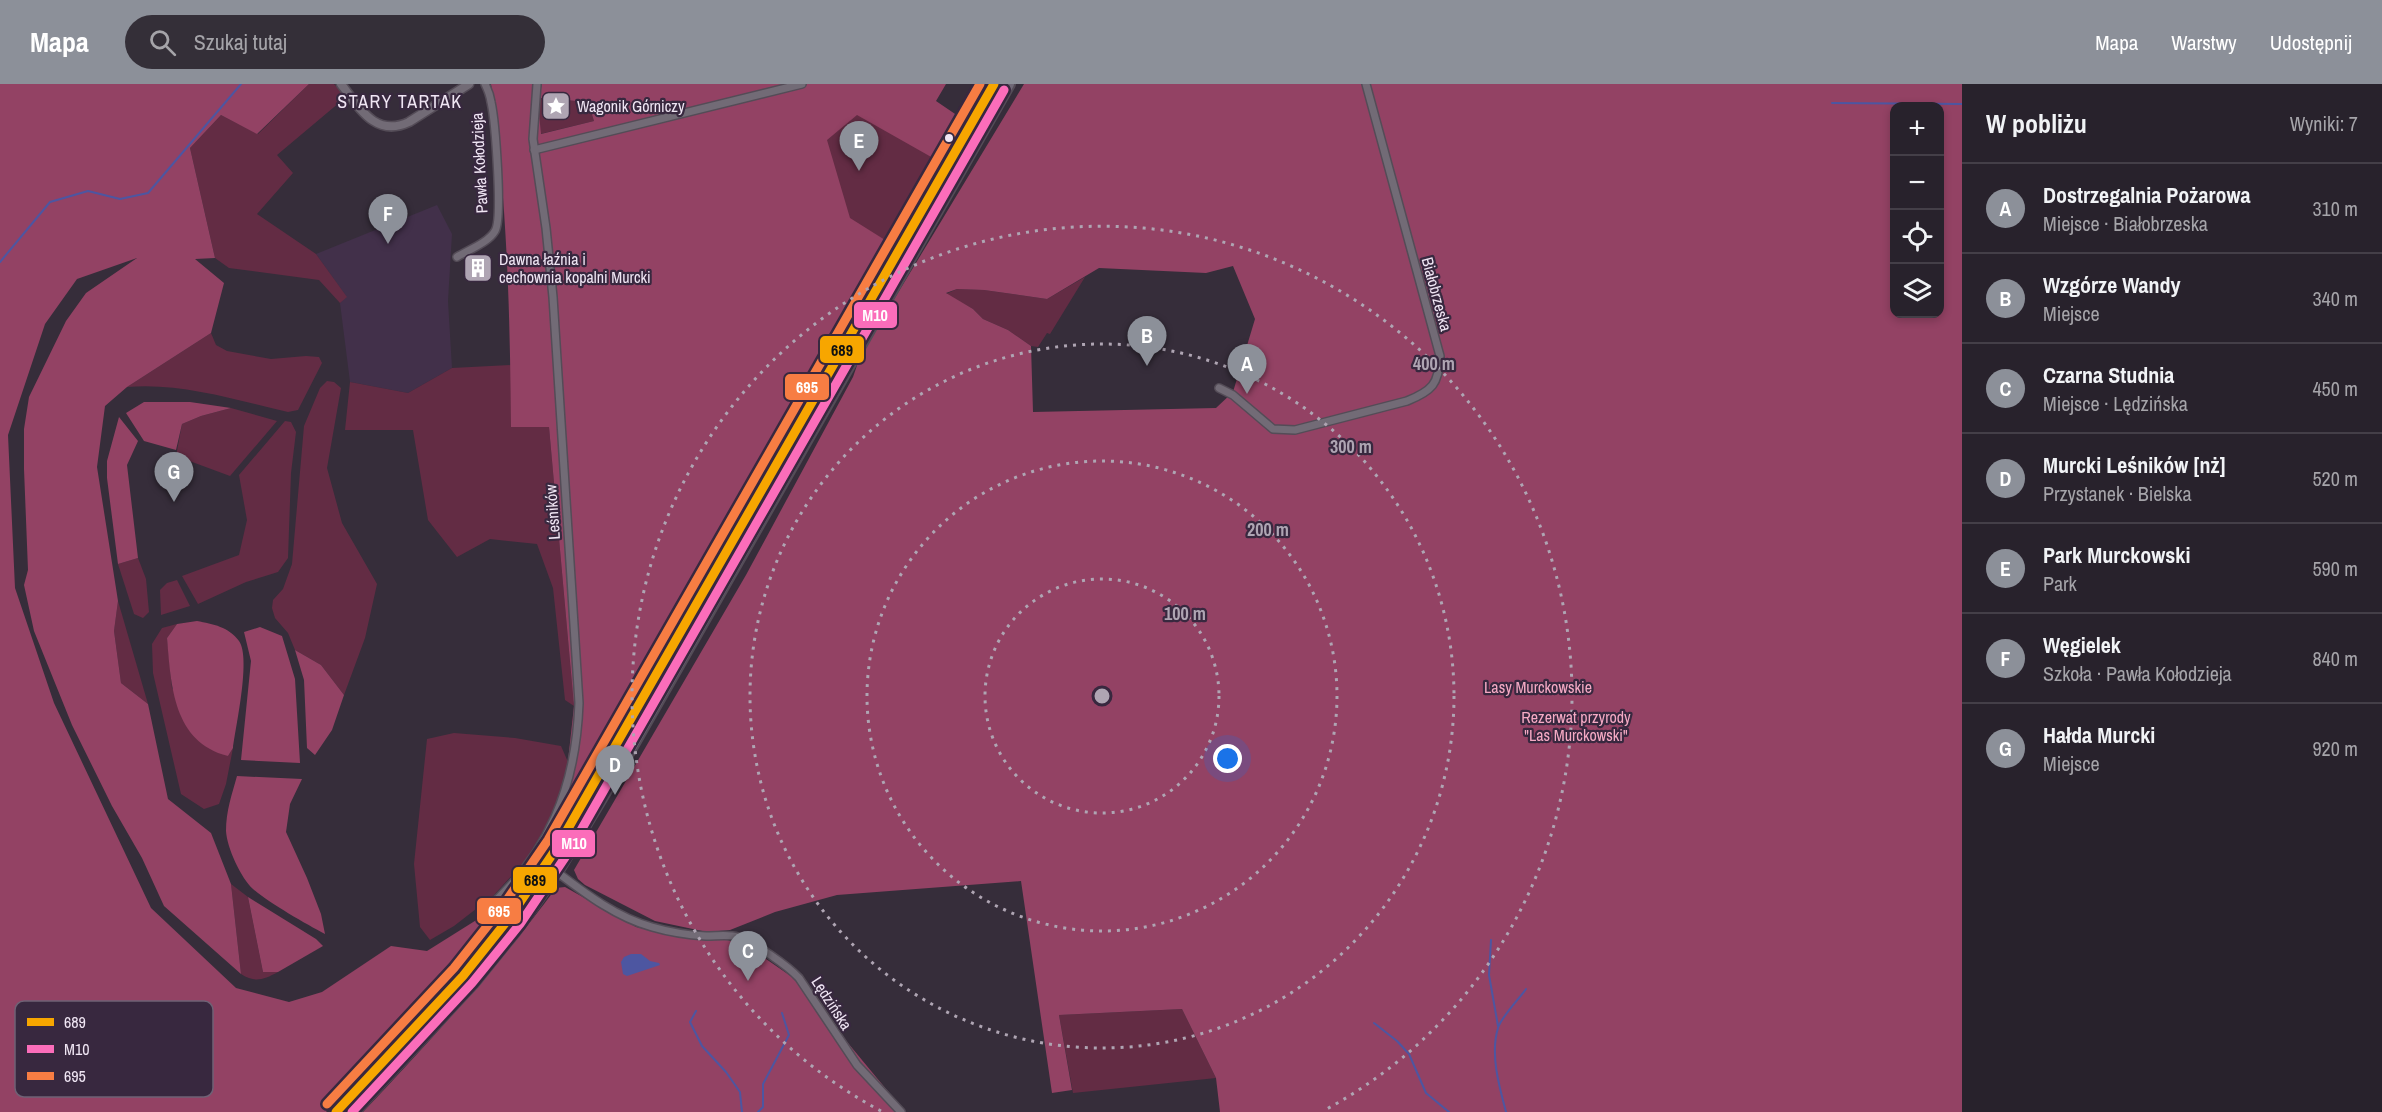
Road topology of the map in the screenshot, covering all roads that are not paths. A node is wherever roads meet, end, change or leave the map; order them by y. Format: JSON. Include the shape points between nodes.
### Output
{"nodes":[{"id":1,"x":340,"y":84,"type":"edge"},
{"id":2,"x":468,"y":84,"type":"edge"},
{"id":3,"x":485,"y":84,"type":"edge"},
{"id":4,"x":537,"y":84,"type":"edge"},
{"id":5,"x":802,"y":84,"type":"edge"},
{"id":6,"x":994,"y":84,"type":"edge"},
{"id":7,"x":1009,"y":84,"type":"edge"},
{"id":8,"x":1366,"y":84,"type":"edge"},
{"id":9,"x":534,"y":150,"type":"junction"},
{"id":10,"x":456,"y":257,"type":"dead end"},
{"id":11,"x":1219,"y":388,"type":"dead end"},
{"id":12,"x":557,"y":872,"type":"junction"},
{"id":13,"x":499,"y":931,"type":"junction"},
{"id":14,"x":336,"y":1112,"type":"edge"},
{"id":15,"x":353,"y":1112,"type":"edge"},
{"id":16,"x":901,"y":1112,"type":"edge"}],
"edges":[{"from":1,"to":2,"type":"street","name":"Pawła Kołodzieja","via":[[369,118],[390,127],[409,122]]},
{"from":3,"to":10,"type":"street","name":"Pawła Kołodzieja","via":[[491,103],[498,198],[495,231]]},
{"from":4,"to":9,"type":"street","name":"Leśników"},
{"from":5,"to":9,"type":"street"},
{"from":6,"to":13,"type":"main road","via":[[580,811]]},
{"from":7,"to":12,"type":"main road"},
{"from":8,"to":11,"type":"street","name":"Białobrzeska","via":[[1440,356],[1436,380],[1424,394],[1407,400],[1281,431]]},
{"from":9,"to":13,"type":"street","name":"Leśników","via":[[552,297],[579,703],[573,765],[557,817],[520,874],[484,911]]},
{"from":12,"to":15,"type":"main road","via":[[473,983]]},
{"from":12,"to":16,"type":"street","name":"Lędzińska","via":[[630,920],[685,933],[737,936],[790,969],[857,1065]]},
{"from":13,"to":14,"type":"main road"}]}
